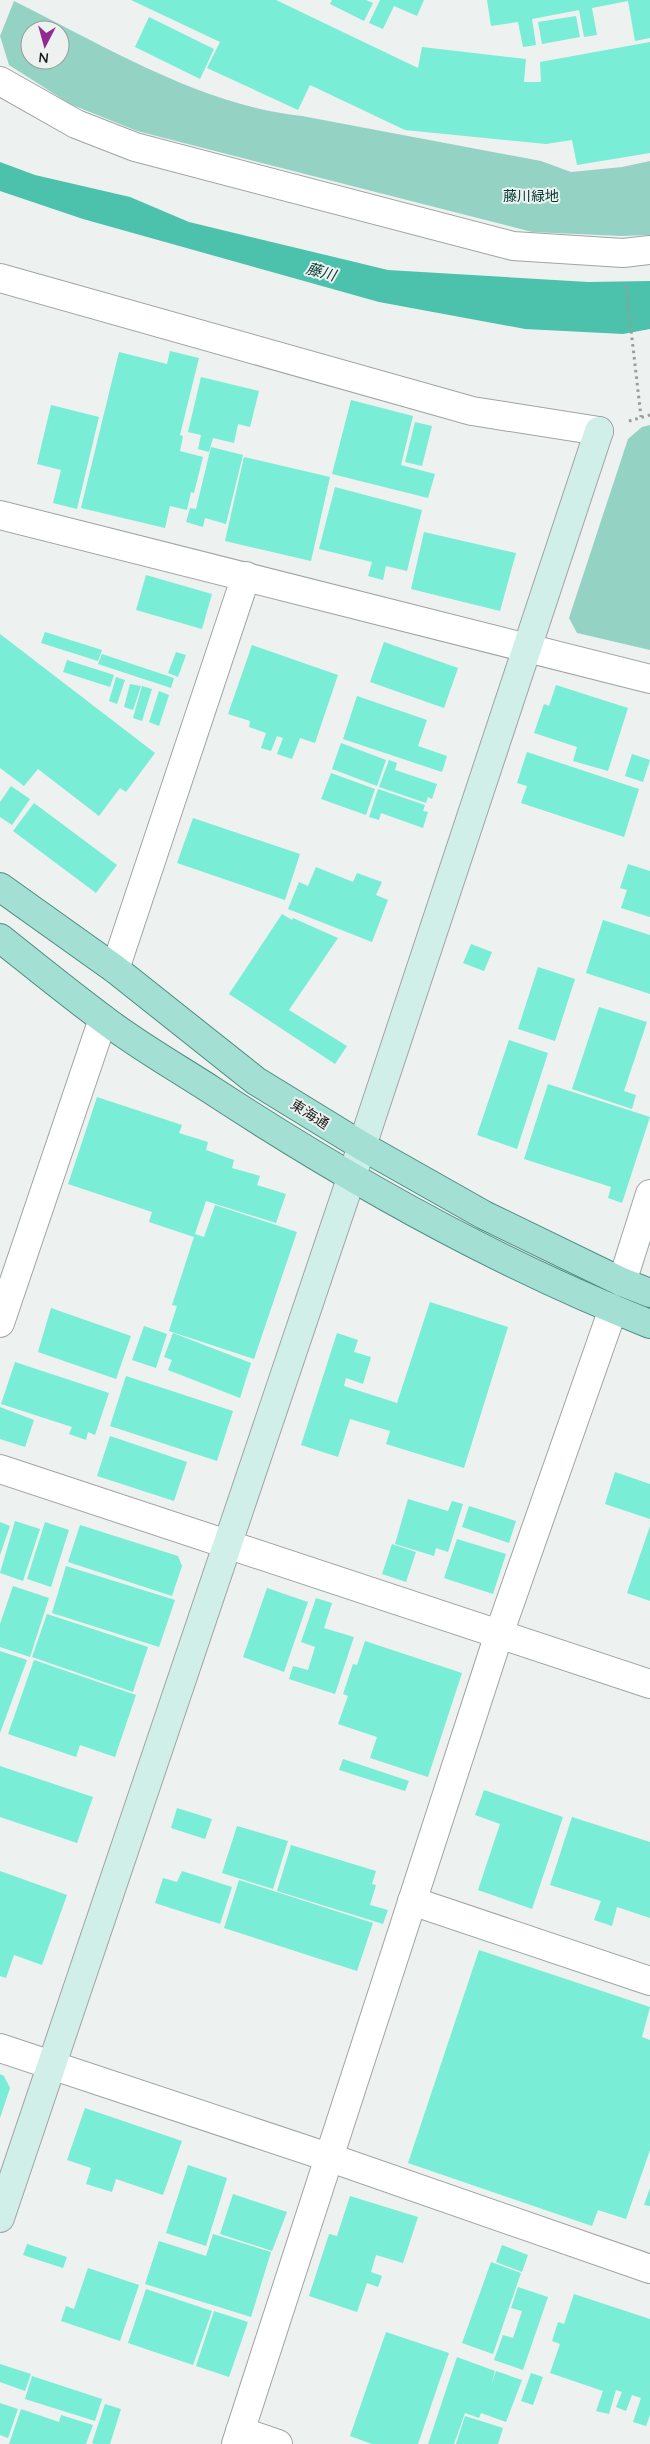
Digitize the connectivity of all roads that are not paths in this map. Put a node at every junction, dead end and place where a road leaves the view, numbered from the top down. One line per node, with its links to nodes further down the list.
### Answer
1 (0, 80): 2 (street)
2 (650, 250)
3 (0, 278): 6 (street)
4 (0, 515): 5 (street)
5 (246, 576): 6 (street); 10 (street)
6 (526, 649): 7 (street); 12 (street)
7 (650, 678)
8 (0, 887): 10 (main road, 東海通)
9 (0, 938): 11 (main road)
10 (115, 969): 12 (main road, 東海通)
11 (103, 1019): 13 (main road); 15 (street)
12 (362, 1146): 13 (street); 16 (main road, 東海通)
13 (350, 1177): 18 (main road); 22 (street)
14 (650, 1194): 16 (street)
15 (7, 1276): 19 (street)
16 (622, 1282): 17 (main road, 東海通)
17 (650, 1293)
18 (613, 1309): 20 (main road); 23 (street)
19 (0, 1323)
20 (650, 1324)
21 (0, 1470): 22 (street)
22 (227, 1543): 23 (street); 28 (street)
23 (499, 1634): 24 (street); 25 (street)
24 (650, 1684)
25 (412, 1901): 26 (street); 29 (street)
26 (650, 1981)
27 (0, 2048): 28 (street)
28 (51, 2065): 29 (street); 30 (street)
29 (328, 2157): 31 (street); 32 (street)
30 (0, 2218)
31 (650, 2269)
32 (238, 2437): 33 (street)
33 (278, 2444)

